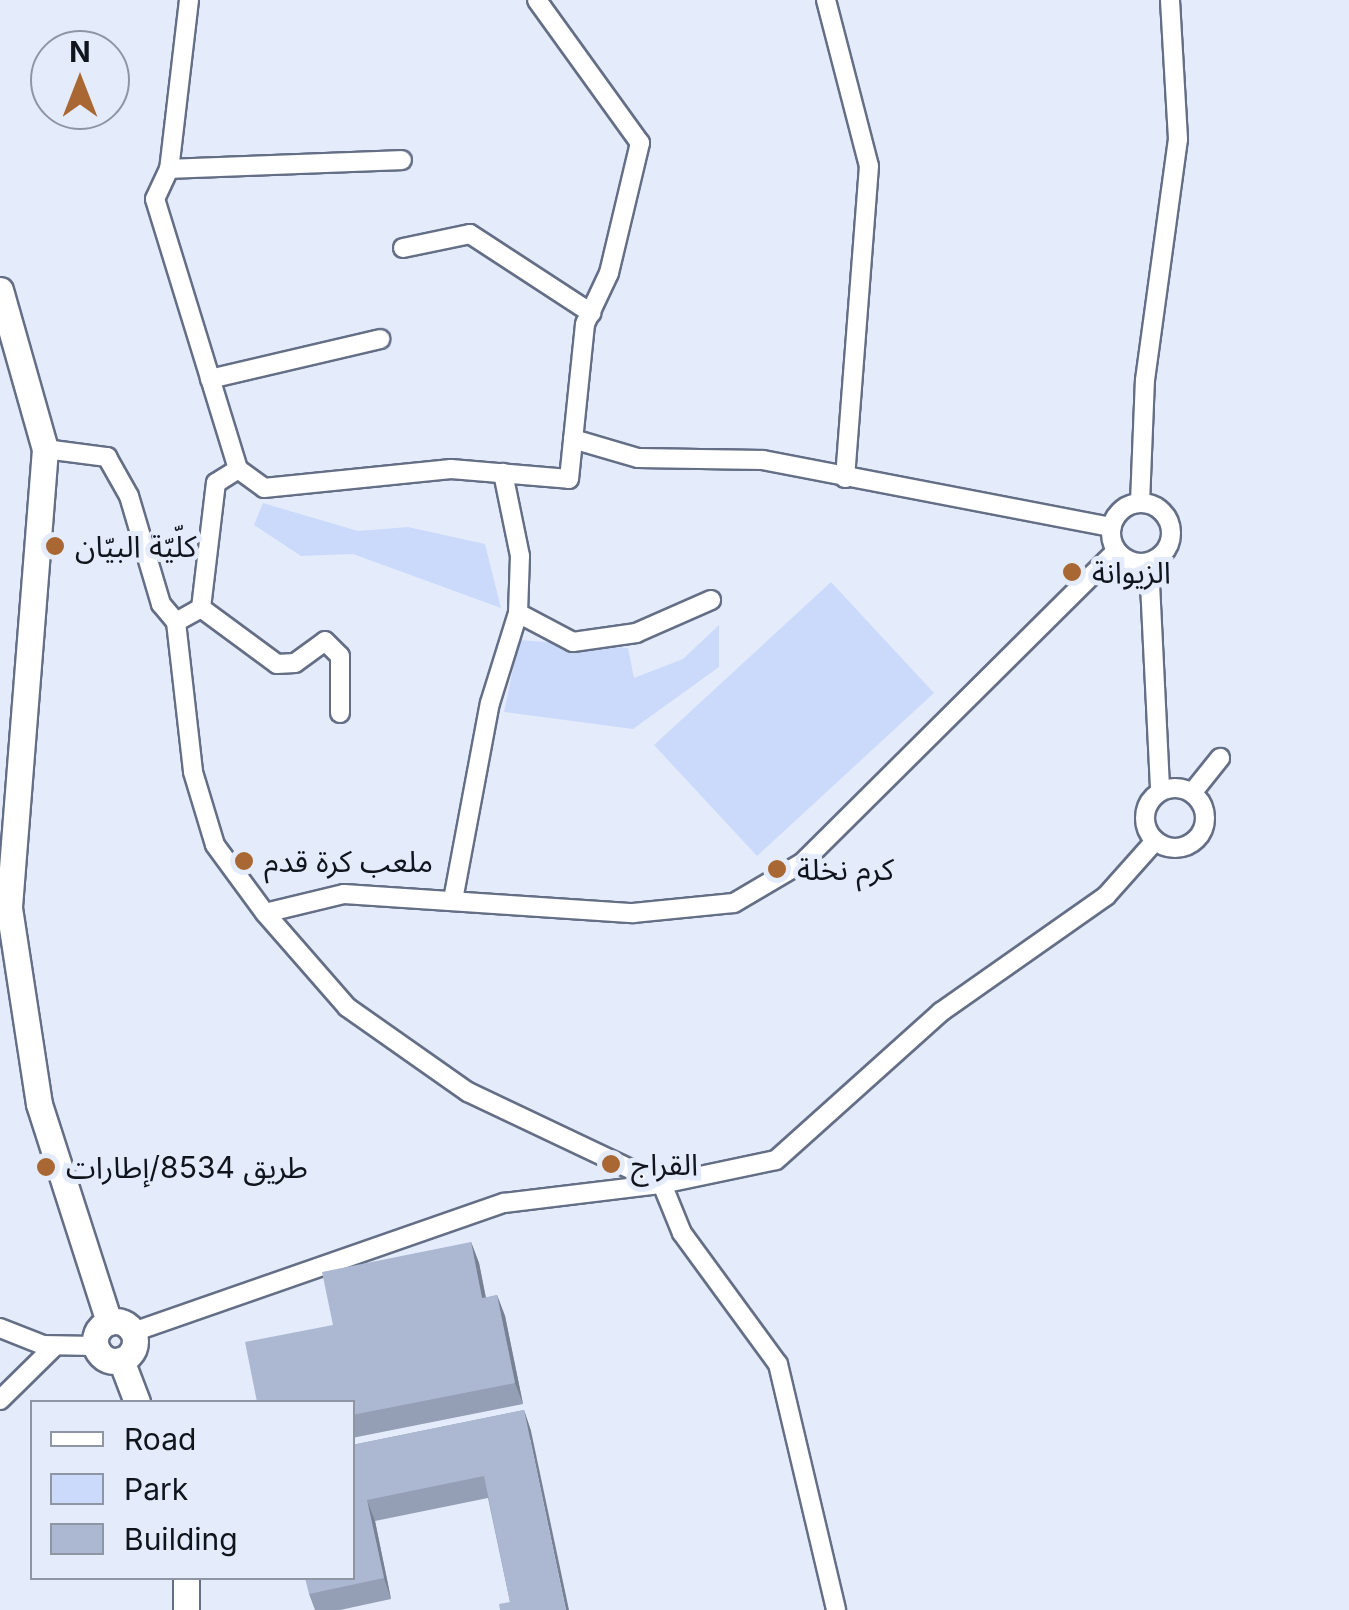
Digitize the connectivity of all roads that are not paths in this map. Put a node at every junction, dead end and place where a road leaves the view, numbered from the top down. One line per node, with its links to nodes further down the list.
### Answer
1 (189, 0): 6 (street)
2 (537, 0): 9 (street)
3 (826, 0): 17 (street)
4 (1170, 0): 18 (street)
5 (402, 160): 6 (street)
6 (170, 169): 12 (street)
7 (403, 248): 9 (street)
8 (0, 290): 11 (main road)
9 (591, 313): 13 (street)
10 (380, 339): 12 (street)
11 (8, 371): 14 (main road)
12 (210, 379): 15 (street)
13 (573, 438): 16 (street); 17 (street)
14 (45, 449): 25 (street); 34 (main road)
15 (238, 469): 16 (street); 23 (street)
16 (503, 473): 24 (street)
17 (844, 478): 19 (street)
18 (1140, 503): 19 (street); 21 (street)
19 (1112, 527): 20 (street)
20 (1116, 551): 21 (street); 31 (street)
21 (1149, 563): 28 (street)
22 (711, 600): 24 (street)
23 (202, 608): 25 (street); 26 (street)
24 (518, 614): 31 (street)
25 (176, 622): 32 (street)
26 (340, 712)
27 (1220, 758): 29 (street)
28 (1160, 791): 29 (street); 30 (street)
29 (1192, 794): 30 (street)
30 (1155, 840): 33 (street)
31 (454, 900): 32 (street)
32 (265, 914): 33 (street)
33 (662, 1184): 36 (street); 43 (street)
34 (109, 1322): 36 (main road); 38 (main road)
35 (0, 1328): 37 (street)
36 (133, 1332): 39 (main road)
37 (55, 1346): 38 (street); 40 (street)
38 (94, 1346): 39 (main road)
39 (121, 1360): 41 (main road)
40 (0, 1400)
41 (137, 1400)
42 (186, 1580): 44 (main road)
43 (836, 1609)
44 (186, 1610)

